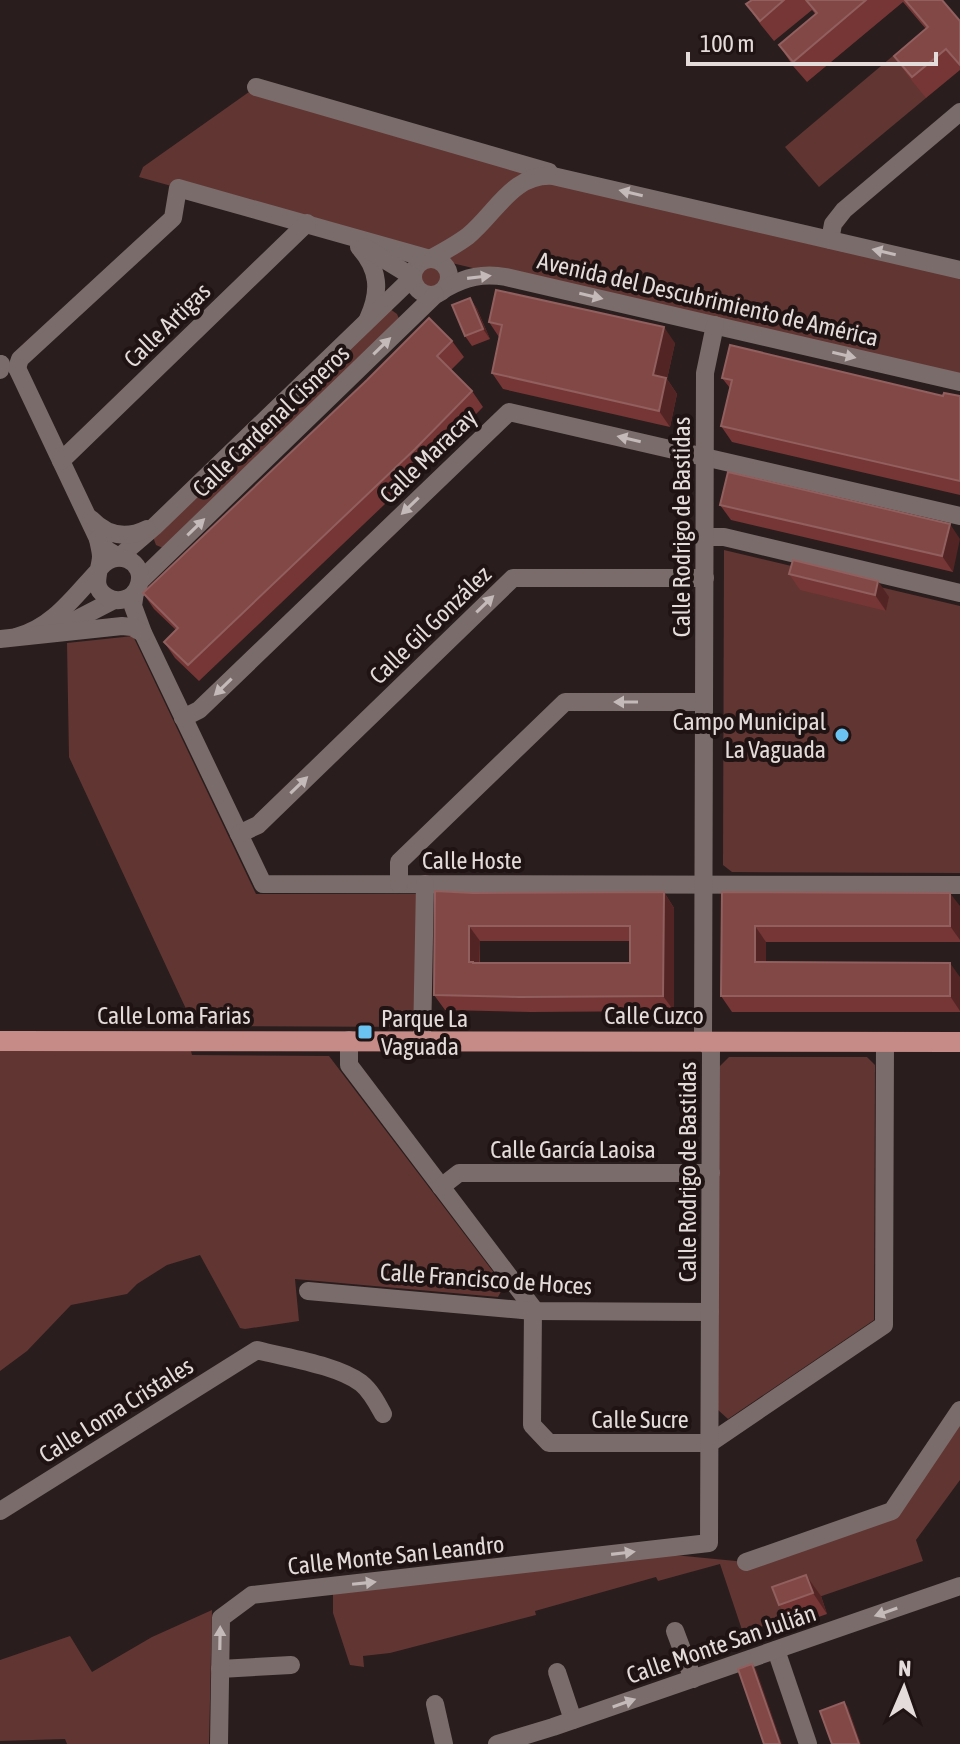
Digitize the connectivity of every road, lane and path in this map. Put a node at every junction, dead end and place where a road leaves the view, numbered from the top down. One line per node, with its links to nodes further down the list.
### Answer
1 (256, 87): 3 (street)
2 (960, 112): 6 (street)
3 (569, 179): 6 (street, one-way to 3); 7 (street)
4 (307, 223): 5 (street); 13 (street); 16 (street, Calle Artigas)
5 (337, 232): 7 (street); 9 (street); 11 (street)
6 (830, 240): 8 (street, one-way to 6)
7 (430, 259): 9 (street); 10 (street)
8 (960, 270)
9 (413, 277): 10 (street); 11 (street, Calle Cardenal Cisneros)
10 (440, 291): 12 (street, Avenida del Descubrimiento de América, one-way to 12); 25 (street, Calle Cardenal Cisneros, one-way to 10)
11 (367, 321): 19 (street, Calle Cardenal Cisneros)
12 (715, 325): 14 (street, Avenida del Descubrimiento de América, one-way to 14); 15 (street, Calle Rodrigo de Bastidas)
13 (5, 366): 16 (street)
14 (960, 382)
15 (705, 457): 18 (street, Calle Maracay); 20 (street, Calle Rodrigo de Bastidas); 32 (street, Calle Maracay, one-way to 32)
16 (61, 461): 17 (street)
17 (81, 505): 19 (street); 21 (street)
18 (960, 516)
19 (154, 527): 22 (street, Calle Cardenal Cisneros)
20 (705, 537): 24 (street, Calle Rodrigo de Bastidas); 26 (street)
21 (98, 539): 22 (street); 23 (street)
22 (119, 557): 23 (street); 25 (street)
23 (98, 571): 27 (street); 28 (street)
24 (705, 578): 31 (street, Calle Rodrigo de Bastidas); 33 (street, Calle Gil González, one-way to 24)
25 (137, 586): 27 (street); 29 (street, Calle Hoste)
26 (960, 593)
27 (114, 600): 28 (street); 29 (street, Calle Hoste)
28 (58, 626): 29 (street); 30 (street)
29 (143, 633): 32 (street, Calle Hoste)
30 (16, 637)
31 (704, 702): 34 (street, one-way to 34); 36 (street, Calle Rodrigo de Bastidas)
32 (183, 718): 33 (street, Calle Hoste)
33 (239, 834): 34 (street, Calle Hoste)
34 (399, 884): 35 (street, Calle Hoste)
35 (425, 884): 36 (street, Calle Hoste); 40 (street)
36 (704, 885): 37 (street, Calle Hoste); 41 (street, Calle Rodrigo de Bastidas)
37 (960, 885)
38 (349, 1040): 39 (main road, Calle Loma Farias); 40 (main road, Calle Cuzco); 45 (street)
39 (0, 1041)
40 (422, 1041): 41 (main road, Calle Cuzco)
41 (703, 1041): 43 (main road, Calle Cuzco); 44 (street, Calle Rodrigo de Bastidas)
42 (960, 1042): 43 (main road, Calle Cuzco)
43 (885, 1043): 51 (street, Calle Sucre)
44 (711, 1173): 45 (street, Calle García Laoisa); 48 (street, Calle Rodrigo de Bastidas)
45 (441, 1187): 47 (street)
46 (308, 1291): 47 (street, Calle Francisco de Hoces)
47 (533, 1311): 48 (street, Calle Francisco de Hoces); 51 (street, Calle Sucre)
48 (710, 1312): 51 (street, Calle Rodrigo de Bastidas)
49 (960, 1410): 54 (street)
50 (383, 1414): 52 (street, Calle Loma Cristales)
51 (710, 1443): 53 (street, Calle Rodrigo de Bastidas)
52 (0, 1511)
53 (709, 1543): 59 (street, Calle Monte San Leandro, one-way to 53)
54 (746, 1562)
55 (960, 1586): 57 (street, Calle Monte San Julián, one-way to 57)
56 (675, 1631): 61 (street)
57 (776, 1650): 61 (street, Calle Monte San Julián); 67 (street)
58 (291, 1665): 59 (street)
59 (220, 1669): 64 (street, Calle Monte San Leandro)
60 (557, 1672): 63 (street)
61 (693, 1679): 63 (street, Calle Monte San Julián, one-way to 61)
62 (435, 1704): 65 (street)
63 (573, 1720): 66 (street, Calle Monte San Julián)
64 (219, 1744)
65 (444, 1744)
66 (497, 1744)
67 (808, 1744)

